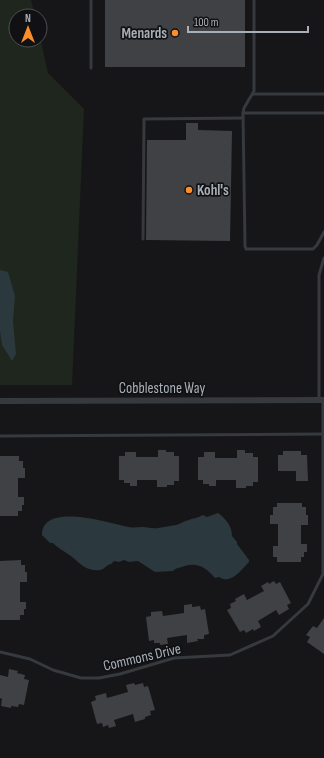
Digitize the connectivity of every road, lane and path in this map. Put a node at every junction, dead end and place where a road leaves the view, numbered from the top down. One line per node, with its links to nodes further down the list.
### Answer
1 (91, 0): 3 (lane)
2 (254, 0): 4 (lane)
3 (91, 68)
4 (253, 94): 5 (lane); 6 (lane)
5 (324, 94)
6 (243, 113): 7 (lane); 8 (lane)
7 (324, 113)
8 (243, 118): 9 (lane); 10 (lane)
9 (324, 232)
10 (143, 238)
11 (324, 258): 12 (lane, Commons Drive)
12 (322, 400): 13 (street, Cobblestone Way); 14 (lane, Commons Drive)
13 (0, 402)
14 (324, 434): 15 (lane); 16 (lane, Commons Drive)
15 (0, 436)
16 (0, 652)

